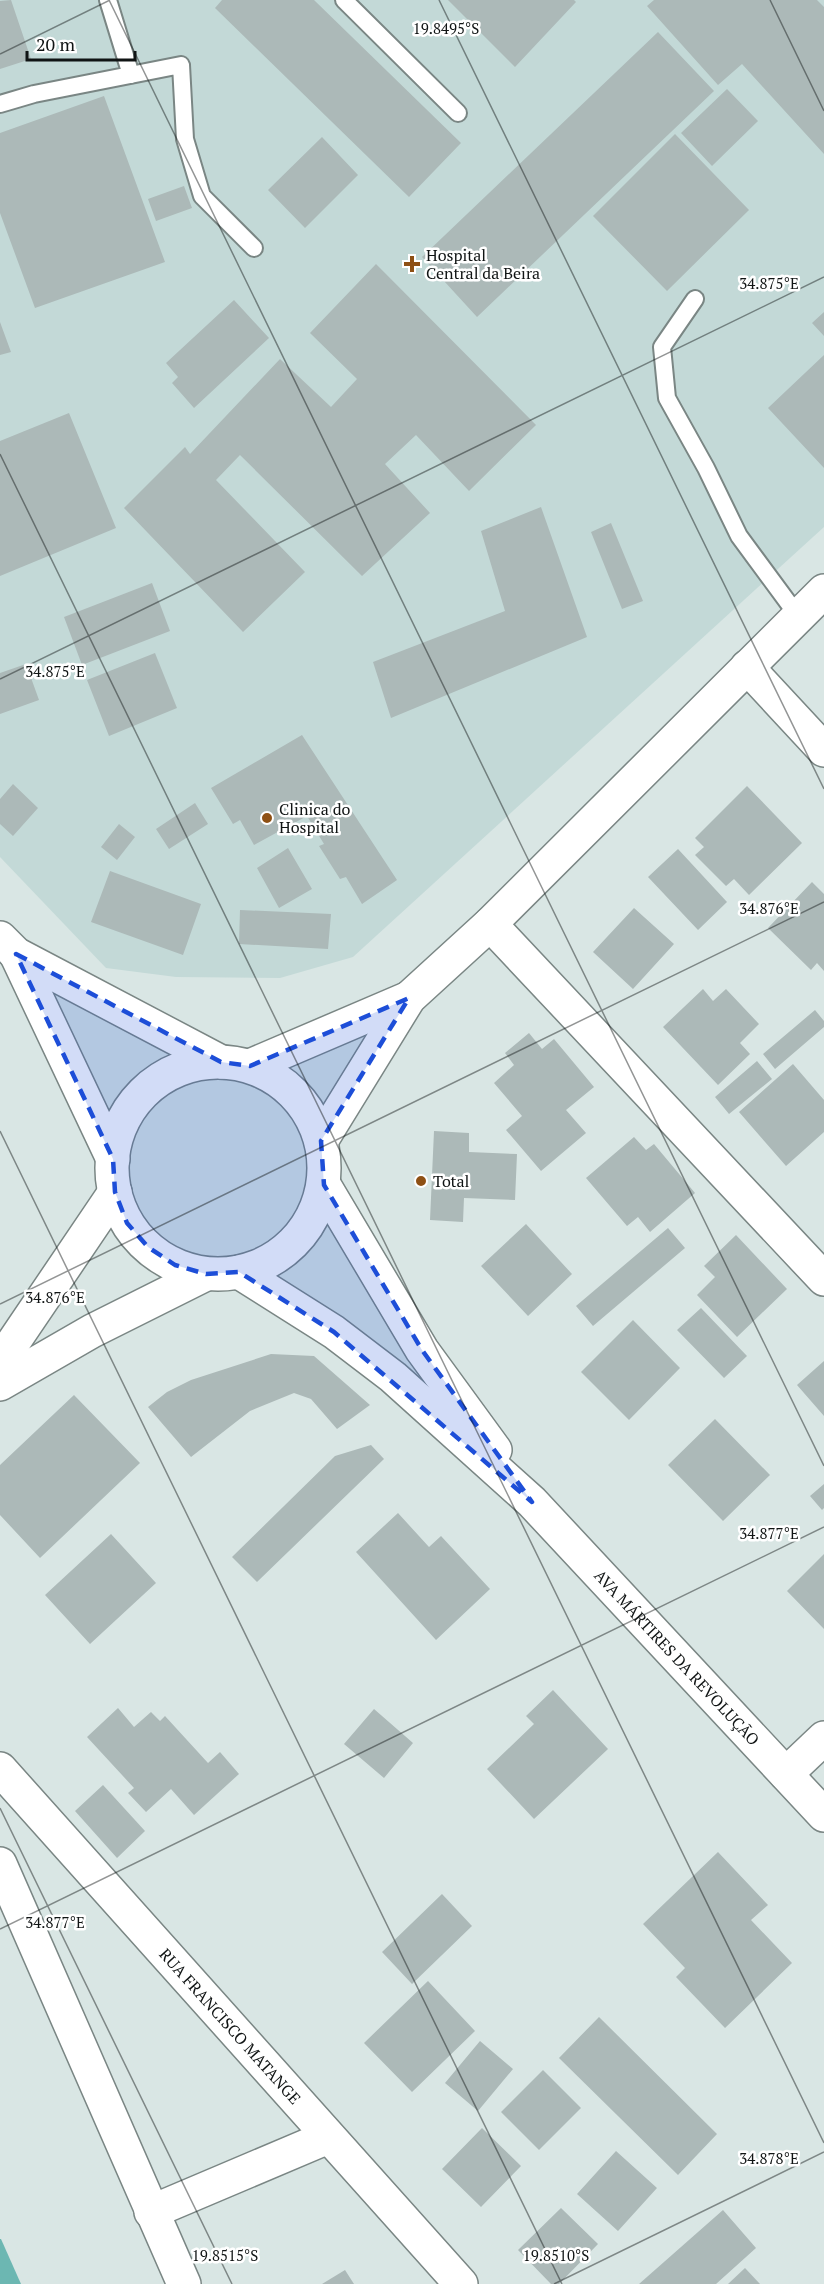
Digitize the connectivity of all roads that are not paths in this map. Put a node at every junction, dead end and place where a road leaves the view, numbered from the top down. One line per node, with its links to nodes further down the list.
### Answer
1 (108, 0): 3 (lane)
2 (344, 0): 5 (lane)
3 (131, 75): 4 (lane); 6 (lane)
4 (0, 104)
5 (458, 113)
6 (254, 248)
7 (695, 299): 9 (lane)
8 (824, 591): 9 (street)
9 (798, 616): 10 (street)
10 (747, 667): 11 (street); 12 (street)
11 (824, 750)
12 (490, 924): 14 (street); 22 (street)
13 (8, 946): 15 (street); 17 (street)
14 (409, 998): 15 (street); 16 (street)
15 (236, 1064): 16 (street); 17 (street)
16 (321, 1141): 18 (street)
17 (113, 1160): 19 (street)
18 (324, 1185): 20 (street); 25 (street)
19 (115, 1192): 21 (street); 23 (street)
20 (239, 1272): 21 (street); 25 (street)
21 (206, 1274): 24 (street)
22 (824, 1279)
23 (0, 1362)
24 (0, 1384)
25 (531, 1502): 28 (street, AVA MÁRTIRES DA REVOLUÇÃO)
26 (824, 1738): 28 (street)
27 (0, 1769): 31 (street, RUA FRANCISCO MATANGE)
28 (786, 1774): 29 (street, AVA MÁRTIRES DA REVOLUÇÃO)
29 (824, 1815)
30 (0, 1864): 32 (street)
31 (328, 2138): 32 (street); 34 (street, RUA FRANCISCO MATANGE)
32 (151, 2212): 33 (street)
33 (184, 2284)
34 (461, 2284)

